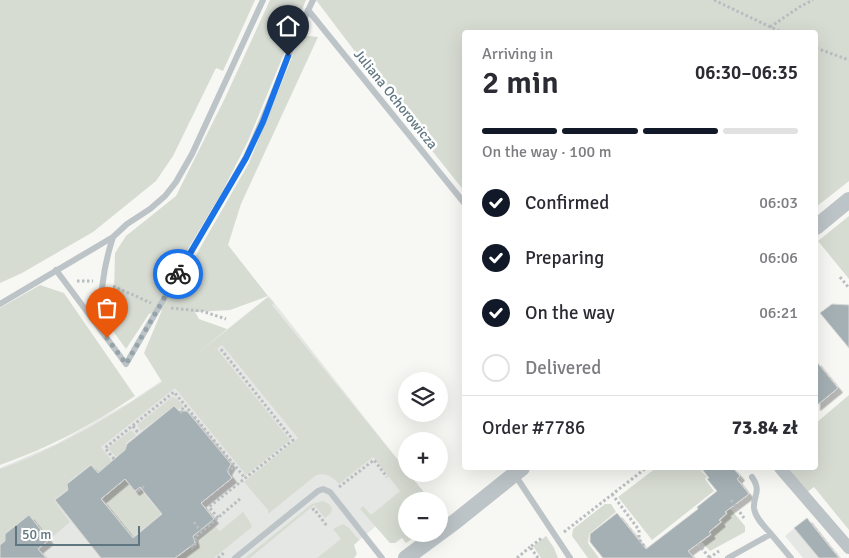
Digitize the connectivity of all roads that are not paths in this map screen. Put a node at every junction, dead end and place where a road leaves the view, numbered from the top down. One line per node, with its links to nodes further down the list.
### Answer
1 (263, 0): 7 (lane)
2 (313, 0): 3 (lane)
3 (308, 10): 4 (lane, Juliana Ochorowicza); 10 (lane)
4 (462, 200)
5 (849, 200): 6 (street)
6 (818, 225)
7 (113, 237): 8 (lane); 10 (lane)
8 (56, 270): 9 (lane); 10 (lane)
9 (0, 304)
10 (100, 329)
11 (782, 470): 15 (street)
12 (518, 471): 18 (street); 19 (lane)
13 (752, 478): 14 (lane)
14 (771, 534): 20 (lane); 21 (lane)
15 (849, 548)
16 (235, 558): 17 (lane)
17 (382, 558)
18 (406, 558)
19 (570, 558)
20 (728, 558)
21 (792, 558)

